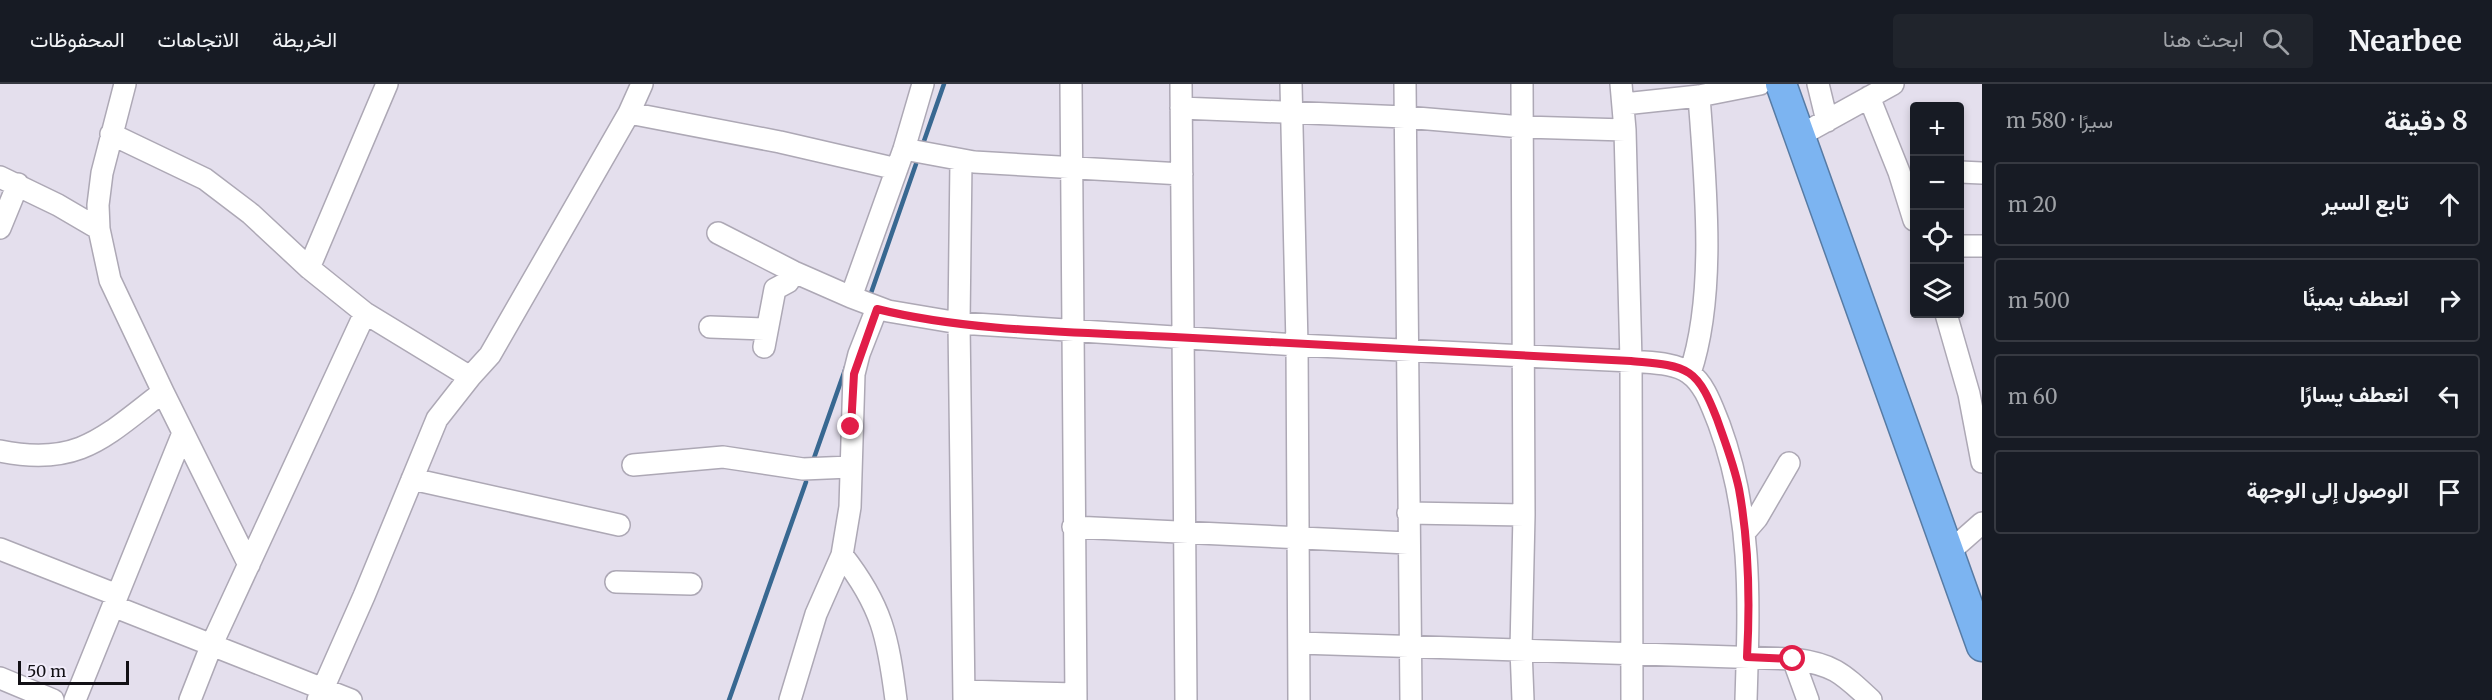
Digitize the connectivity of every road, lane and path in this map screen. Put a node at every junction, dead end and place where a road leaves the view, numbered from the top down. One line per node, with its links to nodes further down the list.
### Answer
1 (124, 84): 24 (street)
2 (387, 84): 40 (street)
3 (642, 84): 18 (street)
4 (923, 84): 26 (street)
5 (1071, 84): 28 (street)
6 (1180, 84): 17 (street)
7 (1292, 84): 19 (street)
8 (1405, 84): 20 (street)
9 (1522, 84): 22 (street)
10 (1760, 84): 15 (street)
11 (1781, 84): 25 (highway)
12 (1818, 84): 21 (street)
13 (1893, 84): 16 (street)
14 (1623, 94): 15 (street); 23 (street)
15 (1699, 96): 54 (street)
16 (1869, 97): 21 (street); 29 (street)
17 (1181, 108): 19 (street); 32 (street)
18 (628, 113): 26 (street); 55 (street)
19 (1292, 113): 20 (street); 50 (street)
20 (1406, 117): 22 (street); 51 (street)
21 (1827, 121): 25 (street)
22 (1521, 127): 23 (street); 52 (street)
23 (1625, 130): 53 (street)
24 (111, 134): 36 (street); 40 (street)
25 (1799, 136): 75 (highway)
26 (900, 159): 27 (street); 42 (street)
27 (961, 161): 28 (street); 46 (street)
28 (1072, 168): 32 (street); 48 (street)
29 (1907, 172): 34 (street)
30 (1964, 172): 31 (street)
31 (1982, 173)
32 (1182, 174): 49 (street)
33 (9, 181): 35 (street); 36 (street)
34 (1913, 210)
35 (0, 228)
36 (99, 229): 56 (street)
37 (718, 233): 41 (street)
38 (1964, 246): 39 (street)
39 (1982, 246)
40 (309, 268): 44 (street)
41 (794, 272): 42 (street); 47 (street)
42 (850, 297): 43 (street)
43 (877, 309): 46 (street); 63 (street)
44 (365, 313): 55 (street); 77 (street)
45 (1948, 318): 57 (street)
46 (959, 323): 48 (street); 91 (street)
47 (710, 327)
48 (1072, 331): 49 (street); 69 (street)
49 (1184, 337): 50 (street); 70 (street)
50 (1297, 345): 51 (street); 72 (street)
51 (1406, 350): 52 (street); 65 (street)
52 (1523, 356): 53 (street); 66 (street)
53 (1631, 361): 54 (street); 86 (street)
54 (1690, 373): 71 (street)
55 (470, 377): 64 (street)
56 (163, 392): 58 (street); 59 (street)
57 (1976, 394): 60 (street)
58 (183, 433): 77 (street); 80 (street)
59 (0, 451)
60 (1982, 462)
61 (1789, 463): 71 (street)
62 (633, 465): 63 (street)
63 (850, 467): 76 (street)
64 (412, 479): 68 (street); 90 (street)
65 (1408, 513): 66 (street); 73 (street)
66 (1524, 515): 85 (street)
67 (1982, 524): 75 (street)
68 (619, 525)
69 (1073, 527): 70 (street); 92 (street)
70 (1186, 532): 72 (street); 99 (street)
71 (1744, 532): 87 (street)
72 (1298, 536): 73 (street); 81 (street)
73 (1408, 543): 83 (street)
74 (0, 549): 80 (street)
75 (1948, 553): 84 (highway)
76 (842, 555): 97 (street); 98 (street)
77 (249, 565): 82 (street)
78 (616, 582): 79 (street)
79 (691, 584)
80 (115, 601): 82 (street); 94 (street)
81 (1299, 643): 83 (street); 100 (street)
82 (213, 644): 90 (street); 95 (street)
83 (1411, 646): 85 (street); 101 (street)
84 (1982, 646)
85 (1521, 649): 86 (street); 102 (street)
86 (1631, 655): 87 (street); 103 (street)
87 (1747, 657): 88 (street); 104 (street)
88 (1793, 659): 105 (street); 106 (street)
89 (0, 678): 93 (street)
90 (320, 694): 96 (street)
91 (964, 696): 92 (street)
92 (1076, 697)
93 (53, 700)
94 (75, 700)
95 (190, 700)
96 (351, 700)
97 (790, 700)
98 (896, 700)
99 (1186, 700)
100 (1299, 700)
101 (1411, 700)
102 (1523, 700)
103 (1632, 700)
104 (1746, 700)
105 (1808, 700)
106 (1871, 700)

